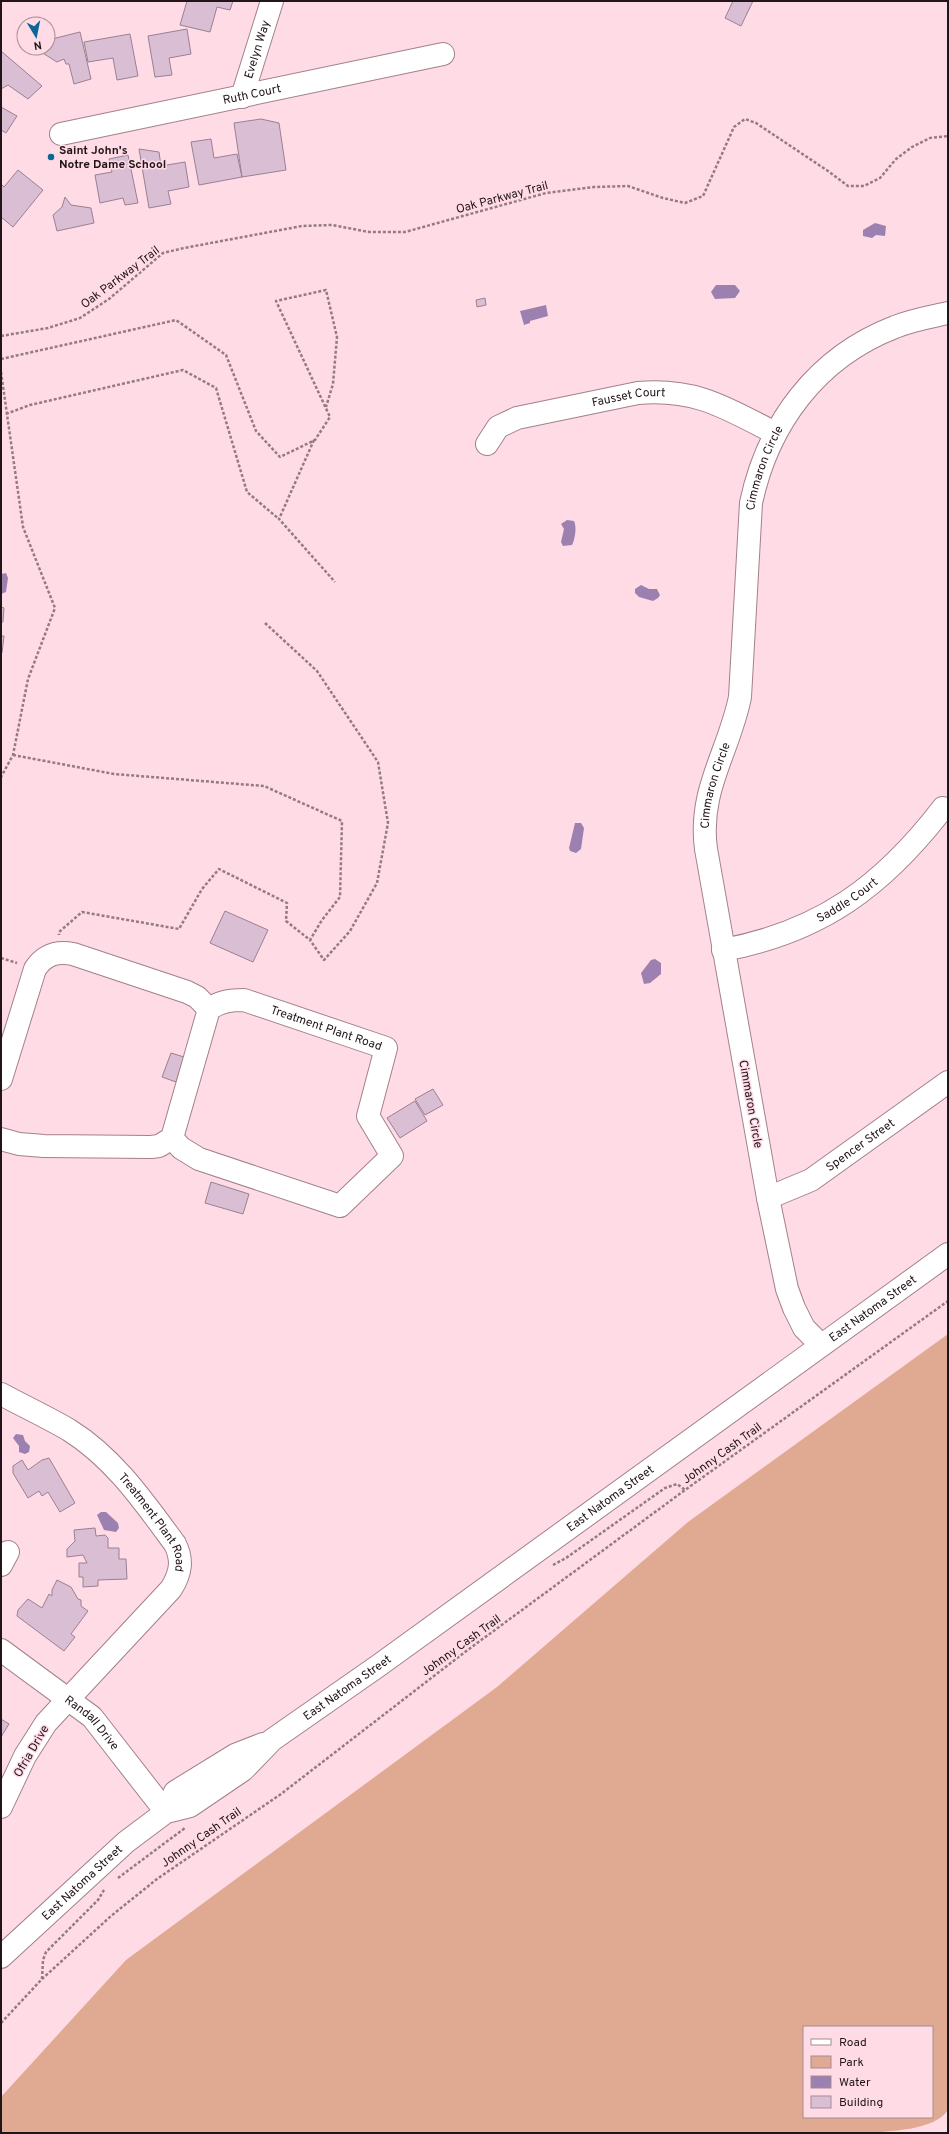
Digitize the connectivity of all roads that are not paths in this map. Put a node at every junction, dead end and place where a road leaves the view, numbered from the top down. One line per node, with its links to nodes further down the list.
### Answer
1 (272, 1): 3 (street, Evelyn Way)
2 (443, 54): 3 (street, Ruth Court)
3 (242, 97): 4 (street, Ruth Court)
4 (61, 134)
5 (948, 313): 6 (street, Cimmaron Circle)
6 (775, 433): 7 (street, Fausset Court); 9 (street, Cimmaron Circle)
7 (487, 444)
8 (943, 808): 9 (street, Saddle Court)
9 (724, 950): 15 (street, Cimmaron Circle)
10 (209, 1009): 11 (street); 14 (street); 14 (street, Treatment Plant Road)
11 (1, 1079)
12 (948, 1082): 15 (street, Spencer Street)
13 (1, 1138): 14 (street)
14 (172, 1138)
15 (768, 1198): 17 (street, Cimmaron Circle)
16 (948, 1254): 17 (street, East Natoma Street)
17 (822, 1344): 22 (street, East Natoma Street)
18 (1, 1394): 20 (street, Treatment Plant Road)
19 (1, 1650): 20 (street, Randall Drive)
20 (69, 1698): 21 (street, Ofria Drive); 22 (street, Randall Drive)
21 (1, 1807)
22 (166, 1812): 23 (street, East Natoma Street)
23 (1, 1957)

